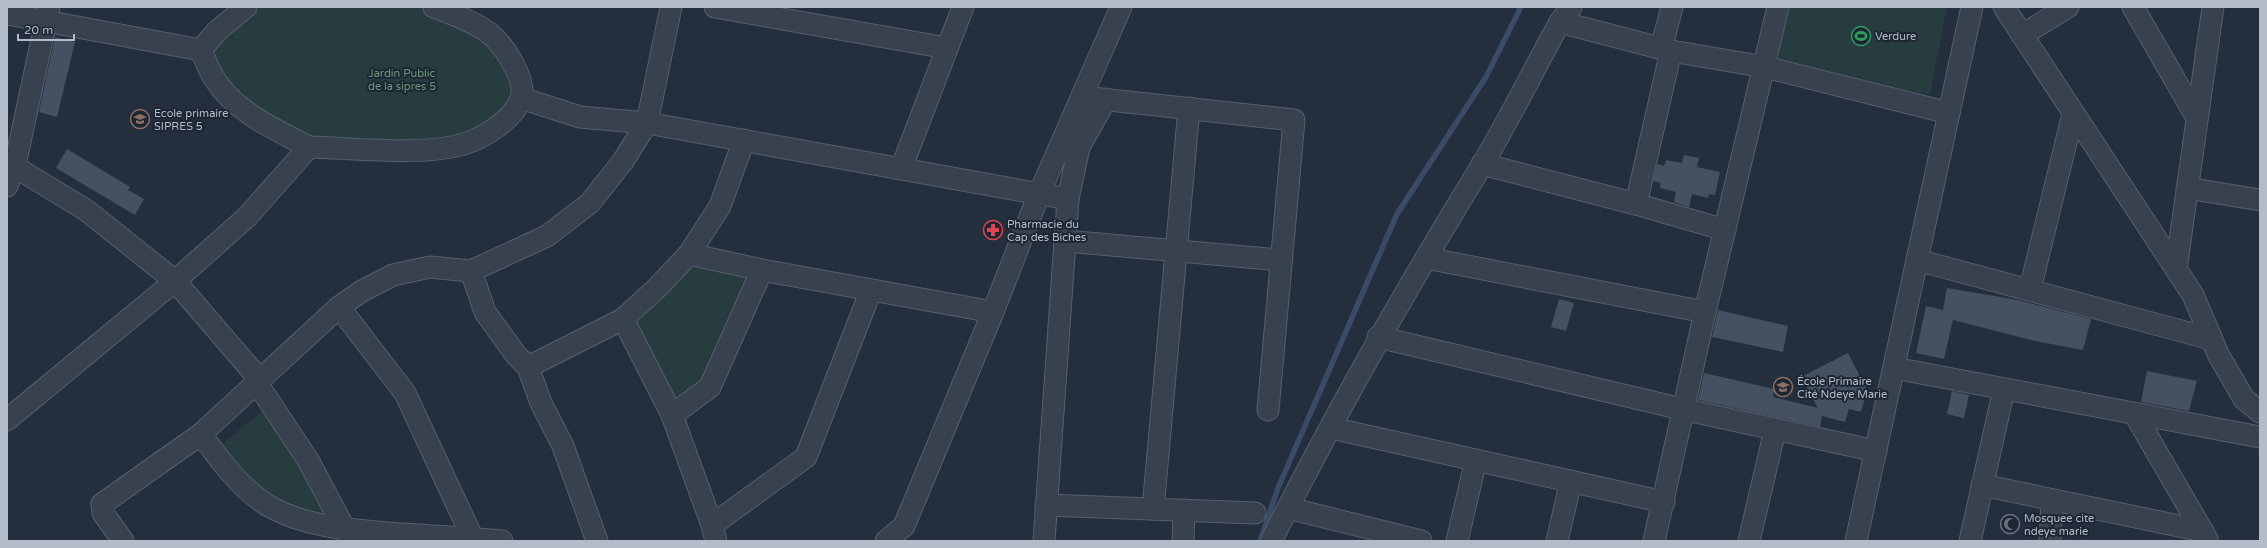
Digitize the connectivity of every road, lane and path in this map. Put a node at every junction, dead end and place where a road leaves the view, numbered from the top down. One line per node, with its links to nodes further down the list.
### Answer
1 (246, 7): 19 (street)
2 (434, 7): 23 (street)
3 (671, 7): 29 (street)
4 (715, 7): 18 (street)
5 (963, 7): 18 (street)
6 (1122, 7): 22 (street)
7 (1672, 7): 20 (street)
8 (1778, 7): 21 (street)
9 (1972, 7): 26 (street)
10 (2004, 7): 17 (street)
11 (2068, 7): 17 (street)
12 (2133, 7): 28 (street)
13 (2212, 7): 28 (street)
14 (7, 14): 15 (street)
15 (47, 14): 19 (street); 32 (street)
16 (1566, 14): 20 (street); 33 (street)
17 (2022, 35): 27 (street)
18 (947, 48): 34 (street)
19 (201, 50): 31 (street)
20 (1666, 50): 21 (street); 40 (street)
21 (1765, 67): 26 (street); 41 (street)
22 (1082, 97): 24 (street); 37 (street)
23 (521, 98): 29 (street); 31 (street)
24 (1106, 99): 25 (street); 38 (street)
25 (1189, 108): 43 (street); 46 (street)
26 (1950, 113): 47 (street)
27 (2073, 114): 48 (street); 52 (street)
28 (2197, 118): 36 (street)
29 (647, 123): 30 (street); 50 (street)
30 (744, 140): 34 (street); 44 (street)
31 (309, 147): 51 (street)
32 (11, 163): 35 (street); 51 (street)
33 (1482, 164): 40 (street); 45 (street)
34 (901, 169): 37 (street)
35 (7, 186)
36 (2187, 188): 39 (street); 48 (street)
37 (1039, 194): 38 (street); 55 (street)
38 (1068, 199): 42 (street)
39 (2260, 200)
40 (1636, 204): 41 (street)
41 (1726, 230): 56 (street)
42 (1065, 241): 43 (street); 80 (street)
43 (1177, 251): 46 (street); 82 (street)
44 (689, 254): 49 (street); 57 (street)
45 (1426, 258): 56 (street); 58 (street)
46 (1281, 260): 65 (street)
47 (1917, 260): 52 (street); 61 (street)
48 (2176, 269): 59 (street)
49 (762, 270): 53 (street); 68 (street)
50 (471, 271): 54 (street); 60 (street)
51 (176, 282): 62 (street); 69 (street)
52 (2030, 289): 59 (street)
53 (871, 290): 55 (street); 86 (street)
54 (339, 307): 62 (street); 89 (street)
55 (993, 312): 93 (street)
56 (1704, 312): 64 (street)
57 (623, 319): 60 (street); 68 (street)
58 (1378, 337): 64 (street); 70 (street)
59 (2211, 339): 66 (street)
60 (528, 367): 92 (street)
61 (1894, 368): 63 (street); 74 (street)
62 (258, 381): 72 (street); 87 (street)
63 (2004, 389): 67 (street); 77 (street)
64 (1682, 409): 71 (street); 79 (street)
65 (1268, 410)
66 (2260, 412)
67 (2134, 413): 73 (street); 88 (street)
68 (672, 415): 86 (street)
69 (7, 420)
70 (1332, 428): 75 (street); 81 (street)
71 (1775, 430): 74 (street); 101 (street)
72 (201, 434): 87 (street); 90 (street)
73 (2260, 438)
74 (1876, 451): 102 (street)
75 (1476, 460): 76 (street); 98 (street)
76 (1571, 481): 79 (street); 99 (street)
77 (1982, 485): 78 (street); 103 (street)
78 (2052, 500): 85 (street); 104 (street)
79 (1664, 502): 100 (street)
80 (1046, 505): 82 (street); 94 (street)
81 (1288, 508): 96 (street); 97 (street)
82 (1153, 509): 83 (street)
83 (1184, 510): 84 (street); 95 (street)
84 (1255, 512)
85 (2162, 532): 88 (street)
86 (714, 533)
87 (349, 535): 89 (street)
88 (2206, 536)
89 (473, 539): 91 (street)
90 (124, 541)
91 (502, 541)
92 (597, 541)
93 (886, 541)
94 (1044, 541)
95 (1183, 541)
96 (1271, 541)
97 (1421, 541)
98 (1457, 541)
99 (1557, 541)
100 (1654, 541)
101 (1749, 541)
102 (1856, 541)
103 (1970, 541)
104 (2050, 541)

